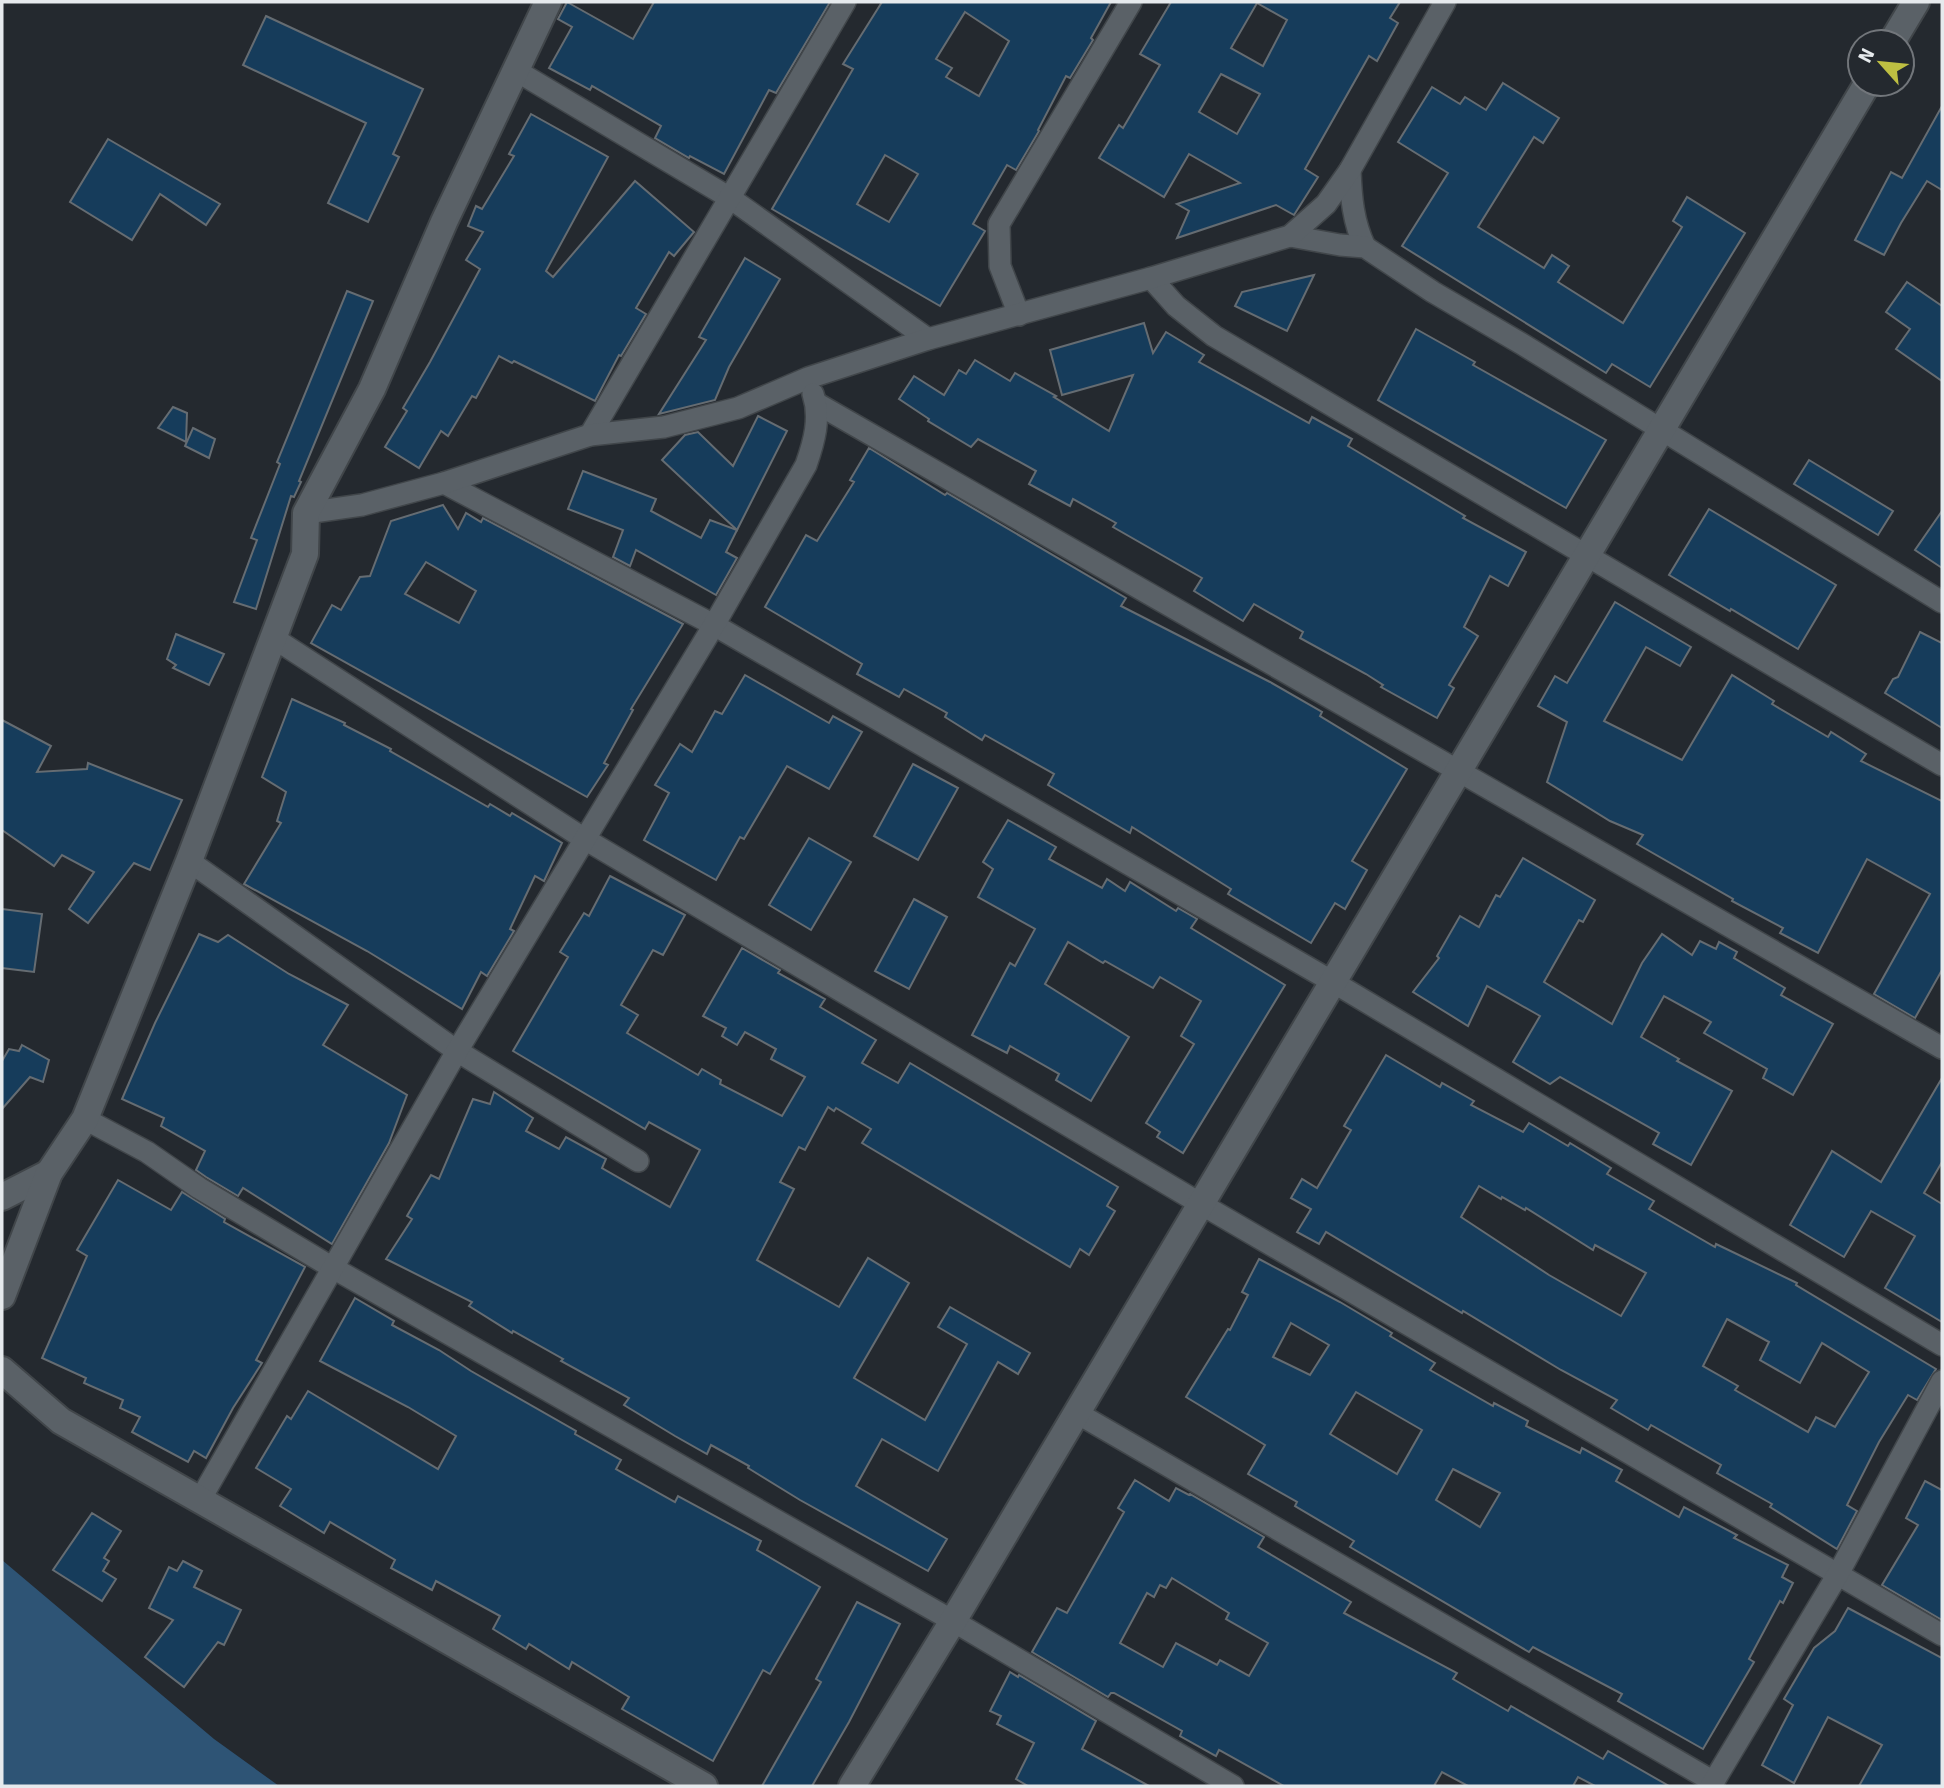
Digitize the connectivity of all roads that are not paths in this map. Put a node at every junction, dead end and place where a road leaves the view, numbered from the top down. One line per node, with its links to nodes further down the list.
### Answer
1 (548, 2): 7 (street)
2 (845, 2): 10 (street)
3 (1132, 2): 14 (street)
4 (1445, 2): 9 (street)
5 (1916, 2): 6 (street)
6 (1900, 28)
7 (515, 70): 10 (street); 21 (street)
8 (1859, 98): 18 (street)
9 (1350, 170): 11 (street); 12 (street)
10 (730, 198): 15 (street); 19 (street)
11 (1290, 236): 12 (street); 13 (street)
12 (1365, 247): 18 (street)
13 (1151, 278): 14 (street); 22 (street)
14 (1019, 315): 15 (street)
15 (928, 339): 16 (street)
16 (808, 378): 17 (street); 19 (street)
17 (816, 403): 24 (street); 27 (street)
18 (1662, 429): 22 (street); 23 (street)
19 (590, 435): 20 (street)
20 (444, 483): 21 (street); 24 (street)
21 (306, 513): 25 (street)
22 (1587, 556): 26 (street); 27 (street)
23 (1942, 602)
24 (713, 625): 28 (street); 30 (street)
25 (272, 637): 28 (street); 29 (street)
26 (1942, 765)
27 (1457, 770): 30 (street); 31 (street)
28 (583, 838): 32 (street); 37 (street)
29 (189, 861): 32 (street); 33 (street)
30 (1334, 982): 37 (street); 40 (street)
31 (1942, 1048)
32 (457, 1051): 34 (street); 38 (street)
33 (85, 1119): 35 (street); 38 (street)
34 (638, 1161)
35 (49, 1173): 36 (street); 39 (street)
36 (2, 1197)
37 (1201, 1203): 43 (street); 45 (street)
38 (333, 1268): 44 (street); 46 (street)
39 (2, 1296)
40 (1942, 1345)
41 (2, 1370): 44 (street)
42 (1942, 1381): 45 (street)
43 (1077, 1413): 46 (street); 48 (street)
44 (200, 1500): 49 (street)
45 (1838, 1574): 47 (street); 48 (street)
46 (953, 1621): 50 (street); 51 (street)
47 (1942, 1635)
48 (1713, 1784)
49 (704, 1786)
50 (852, 1786)
51 (1233, 1786)

